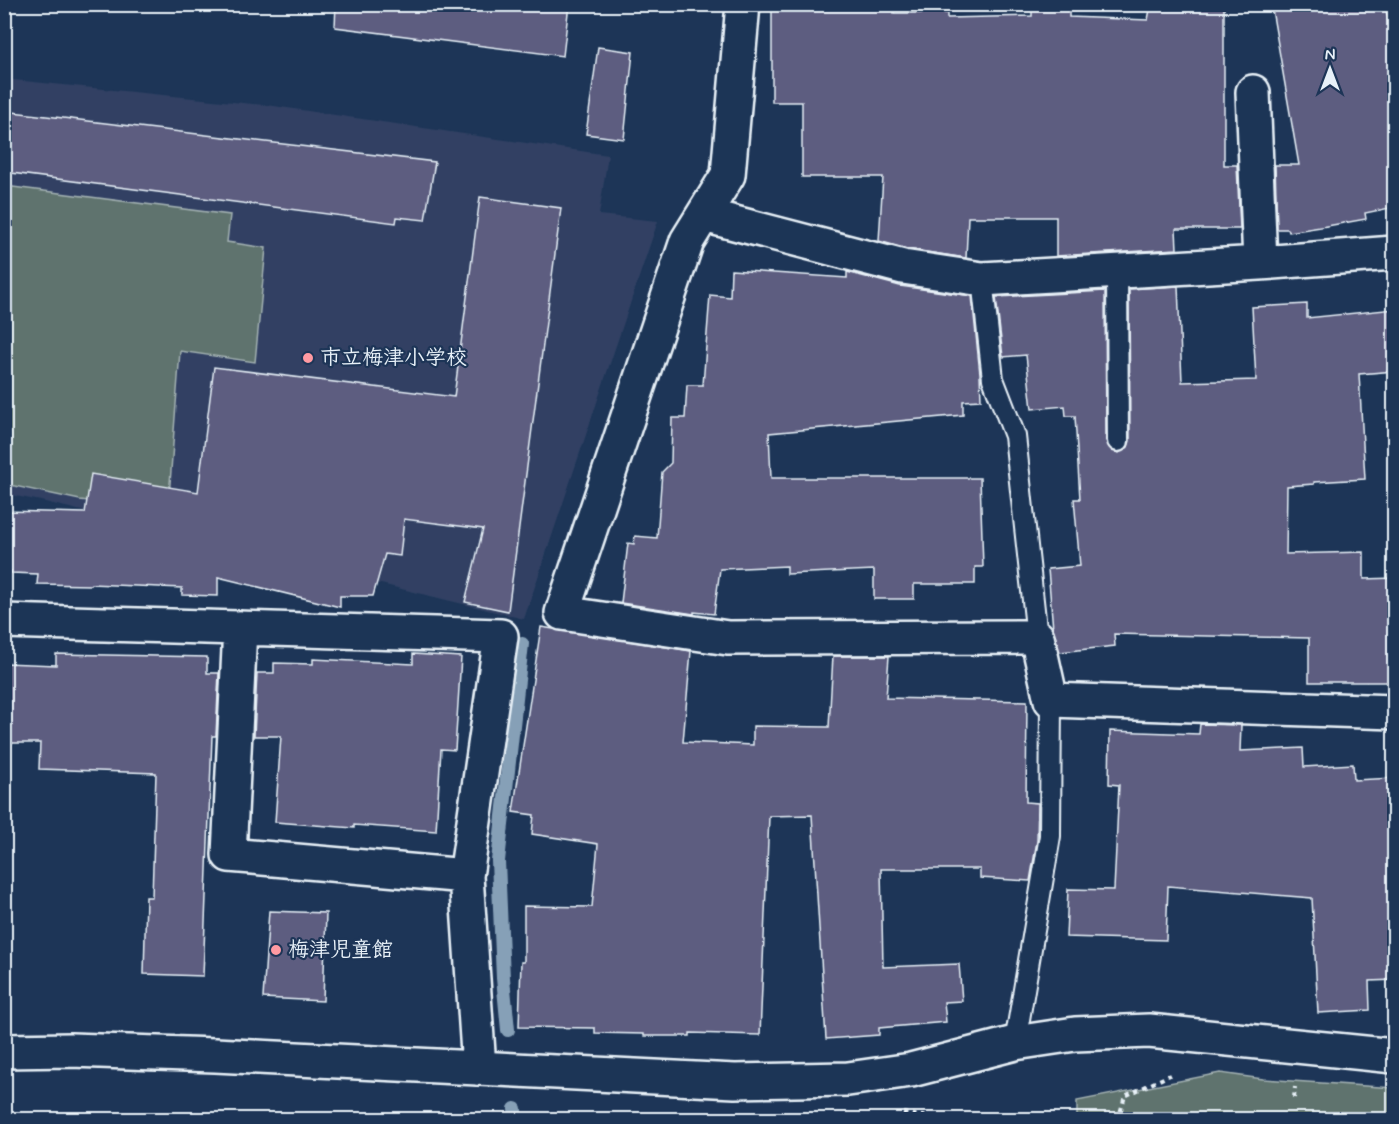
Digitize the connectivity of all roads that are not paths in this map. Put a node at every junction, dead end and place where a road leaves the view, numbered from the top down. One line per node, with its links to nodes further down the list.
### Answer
1 (742, 4): 3 (street)
2 (1253, 92): 5 (street)
3 (704, 214): 7 (street); 11 (street)
4 (1395, 253): 5 (street)
5 (1260, 263): 6 (street)
6 (1117, 271): 7 (street); 8 (lane)
7 (982, 279): 11 (lane)
8 (1118, 441)
9 (4, 621): 10 (street)
10 (240, 628): 14 (street); 14 (street)
11 (1037, 637): 12 (street)
12 (1051, 700): 13 (street); 15 (lane)
13 (1395, 712)
14 (466, 876): 18 (street)
15 (1015, 1043): 17 (street); 18 (street)
16 (4, 1051): 18 (street)
17 (1395, 1056)
18 (480, 1068)

